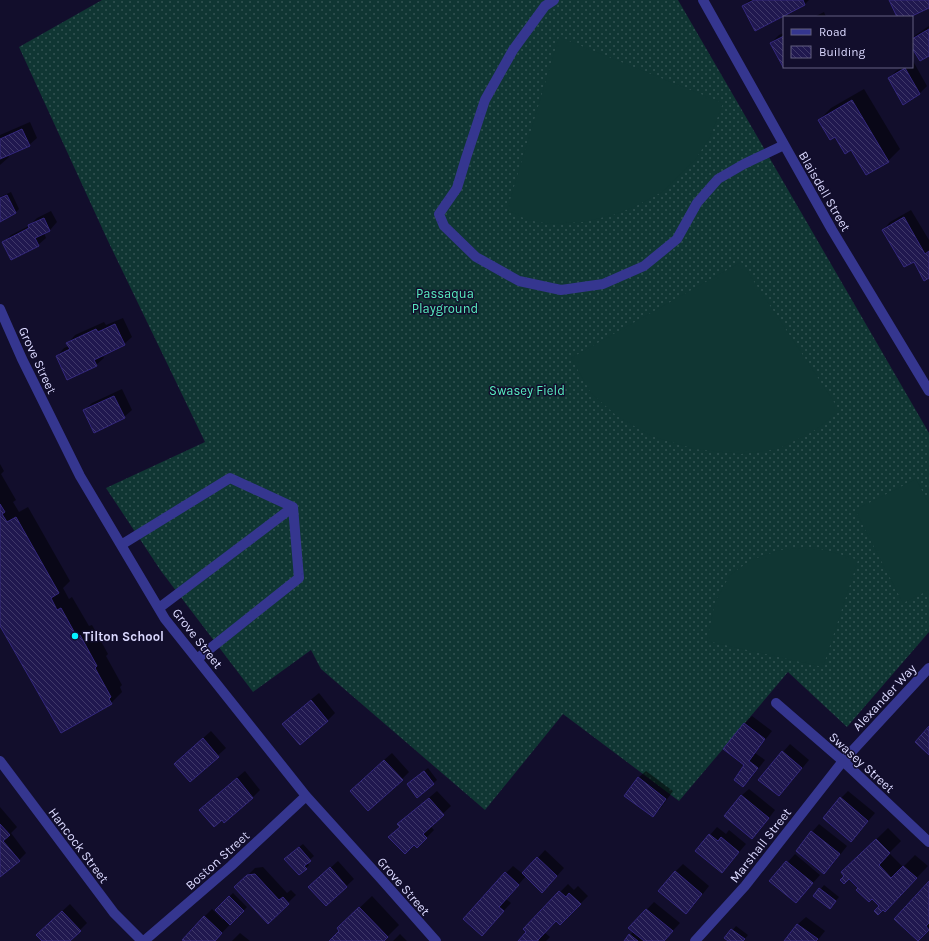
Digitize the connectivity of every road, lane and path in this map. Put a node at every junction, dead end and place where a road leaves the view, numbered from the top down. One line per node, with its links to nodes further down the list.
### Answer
1 (554, 0): 3 (street)
2 (703, 0): 3 (street, Blaisdell Street)
3 (784, 145): 5 (street, Blaisdell Street)
4 (0, 309): 7 (street, Grove Street)
5 (929, 391)
6 (293, 507): 7 (street); 8 (street); 9 (street)
7 (121, 545): 8 (street, Grove Street)
8 (159, 608): 9 (street, Grove Street)
9 (197, 659): 14 (street, Grove Street)
10 (929, 668): 13 (street, Alexander Way)
11 (776, 703): 13 (street, Swasey Street)
12 (0, 761): 16 (street, Hancock Street)
13 (843, 761): 15 (street, Swasey Street); 18 (street, Marshall Street)
14 (306, 796): 16 (street, Boston Street); 17 (street, Grove Street)
15 (929, 842)
16 (143, 941)
17 (436, 941)
18 (695, 941)

